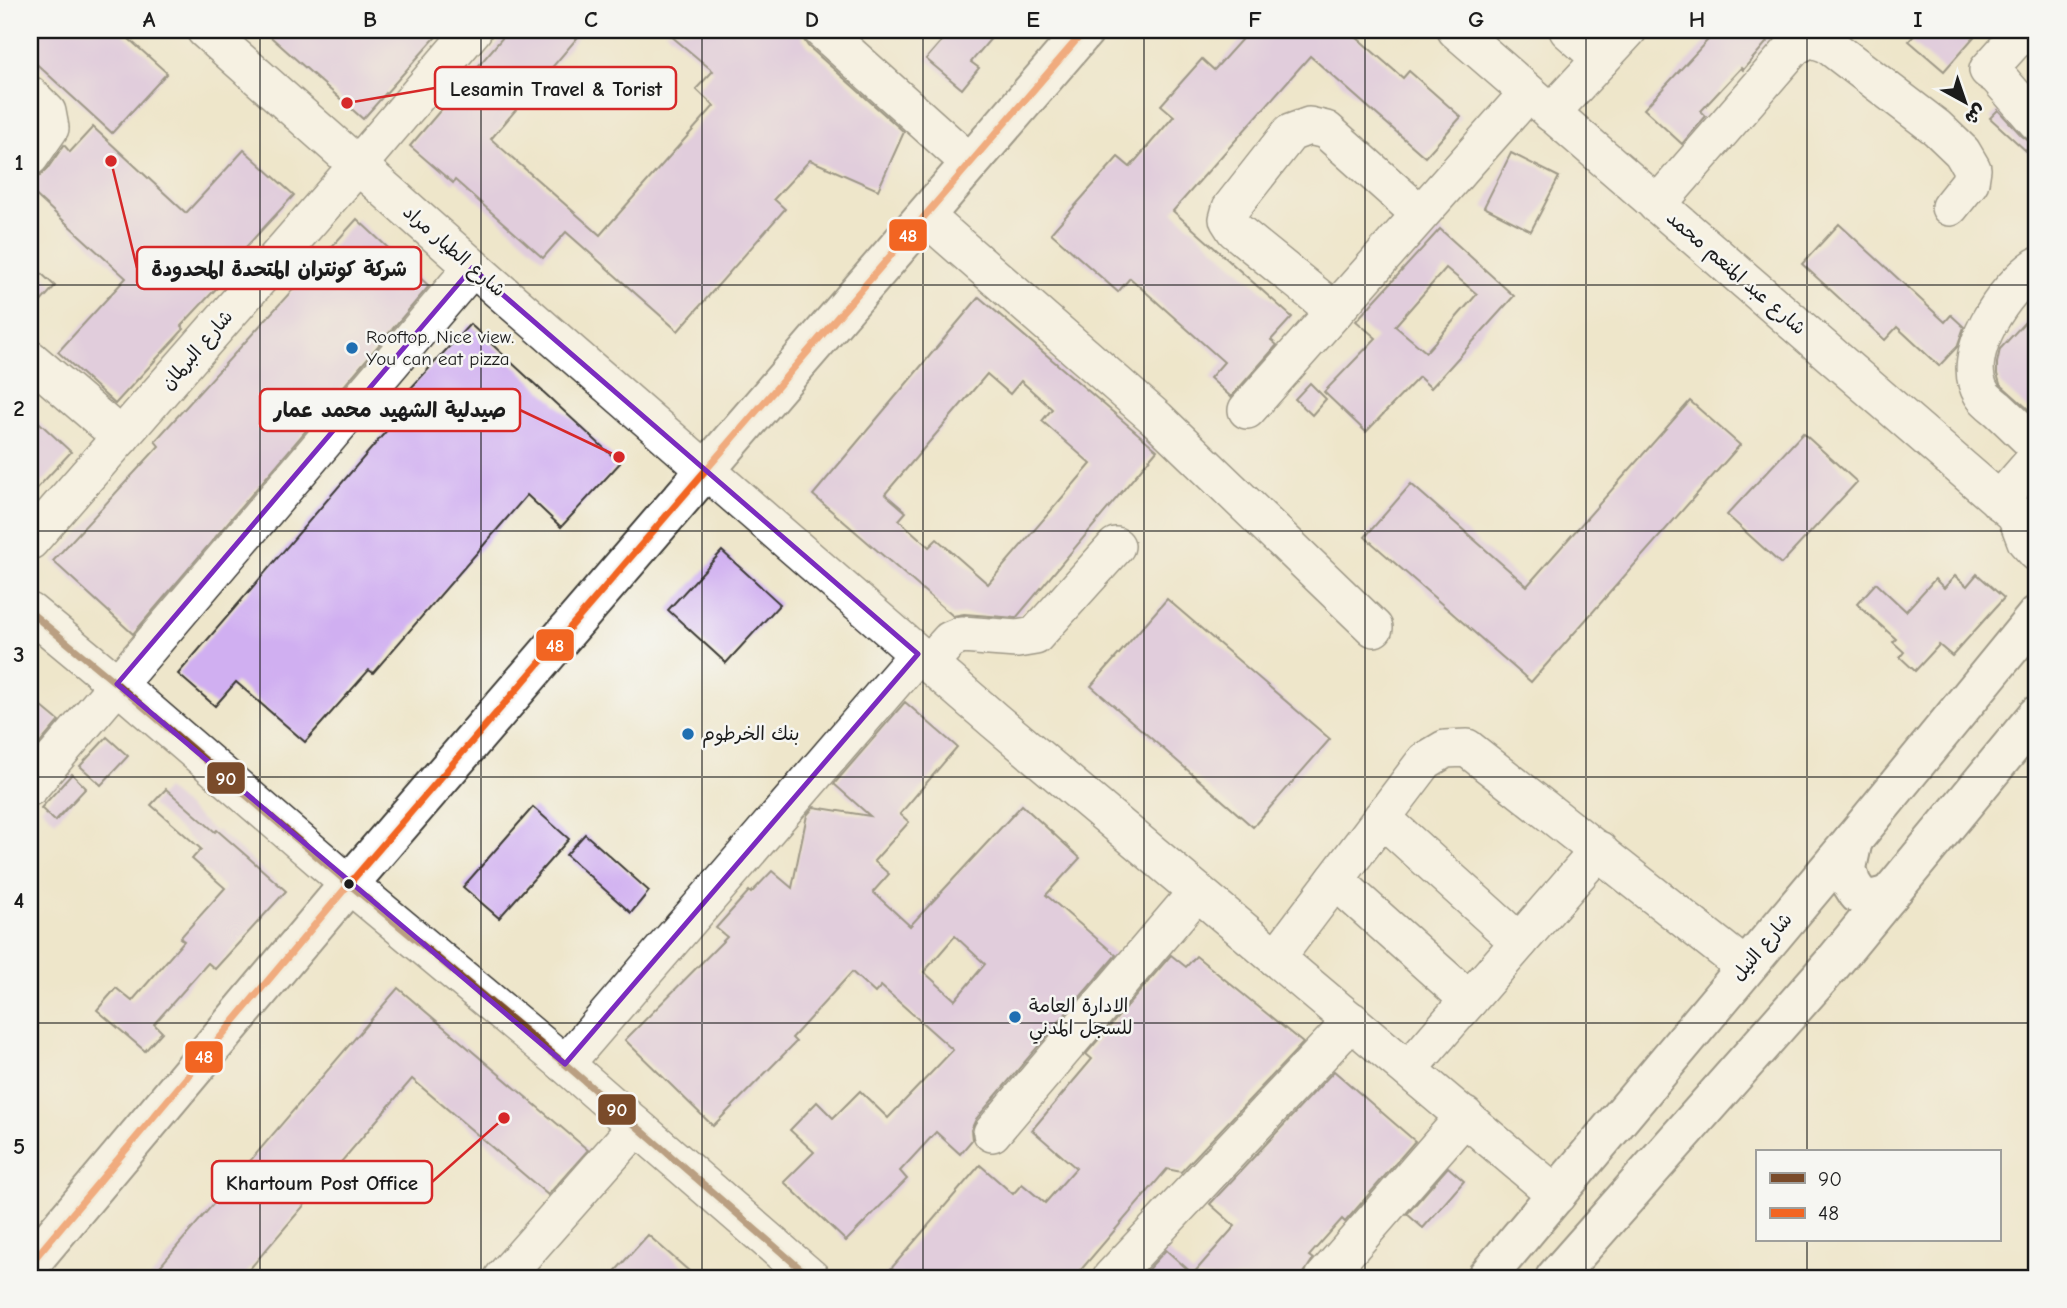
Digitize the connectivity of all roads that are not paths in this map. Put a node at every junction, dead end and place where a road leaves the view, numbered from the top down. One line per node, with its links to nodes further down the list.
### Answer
1 (205, 30): 15 (street, شارع الطيار مراد)
2 (472, 30): 15 (street, شارع البرلمان)
3 (822, 30): 14 (street)
4 (1085, 30): 14 (main road)
5 (1456, 30): 11 (street, شارع عبد المنعم محمد)
6 (1569, 30): 9 (street)
7 (1628, 30): 9 (street)
8 (2024, 30): 12 (street)
9 (1601, 59): 11 (street)
10 (30, 95): 13 (street)
11 (1540, 103): 16 (street, شارع عبد المنعم محمد); 18 (street)
12 (2037, 122)
13 (30, 157)
14 (970, 163): 19 (main road)
15 (358, 165): 21 (street, شارع الطيار مراد); 25 (street, شارع البرلمان)
16 (1657, 205): 17 (street); 29 (street, شارع عبد المنعم محمد)
17 (1950, 208)
18 (1420, 214): 22 (street); 22 (street)
19 (925, 216): 28 (main road); 35 (street)
20 (2037, 265): 26 (street)
21 (472, 268): 28 (street, شارع الطيار مراد); 37 (street)
22 (1335, 311): 24 (street)
23 (30, 359): 25 (street)
24 (1247, 410)
25 (121, 437): 30 (street, شارع البرلمان)
26 (2037, 446)
27 (2037, 457): 29 (street)
28 (705, 471): 36 (street, شارع الطيار مراد); 44 (main road)
29 (2018, 513): 32 (street, شارع عبد المنعم محمد)
30 (30, 541)
31 (1116, 546): 36 (street)
32 (2037, 553)
33 (30, 612): 37 (street)
34 (2037, 615): 41 (main road, شارع النيل)
35 (1374, 628)
36 (924, 658): 45 (street, شارع الطيار مراد); 52 (street)
37 (117, 684): 39 (street); 44 (street)
38 (2037, 715): 46 (main road)
39 (30, 787)
40 (1382, 818): 42 (street); 43 (street); 47 (street)
41 (1853, 840): 46 (main road); 49 (main road, شارع النيل)
42 (1598, 850): 47 (street); 49 (street)
43 (1335, 880): 48 (street); 50 (street)
44 (349, 884): 52 (street); 58 (main road)
45 (1197, 892): 48 (street, شارع الطيار مراد); 56 (street)
46 (1889, 895): 64 (main road)
47 (1519, 942): 50 (street)
48 (1276, 958): 51 (street, شارع الطيار مراد)
49 (1745, 967): 57 (main road, شارع النيل)
50 (1469, 1000): 53 (street)
51 (1352, 1021): 53 (street, شارع الطيار مراد); 61 (street)
52 (565, 1064): 55 (street)
53 (1409, 1069): 54 (street, شارع الطيار مراد)
54 (1465, 1116): 57 (street, شارع الطيار مراد); 62 (street)
55 (635, 1128): 59 (street); 60 (street)
56 (992, 1133)
57 (1557, 1195): 63 (main road, شارع النيل)
58 (30, 1264)
59 (522, 1272)
60 (811, 1278)
61 (1111, 1278)
62 (1324, 1278)
63 (1486, 1278)
64 (1555, 1278)

